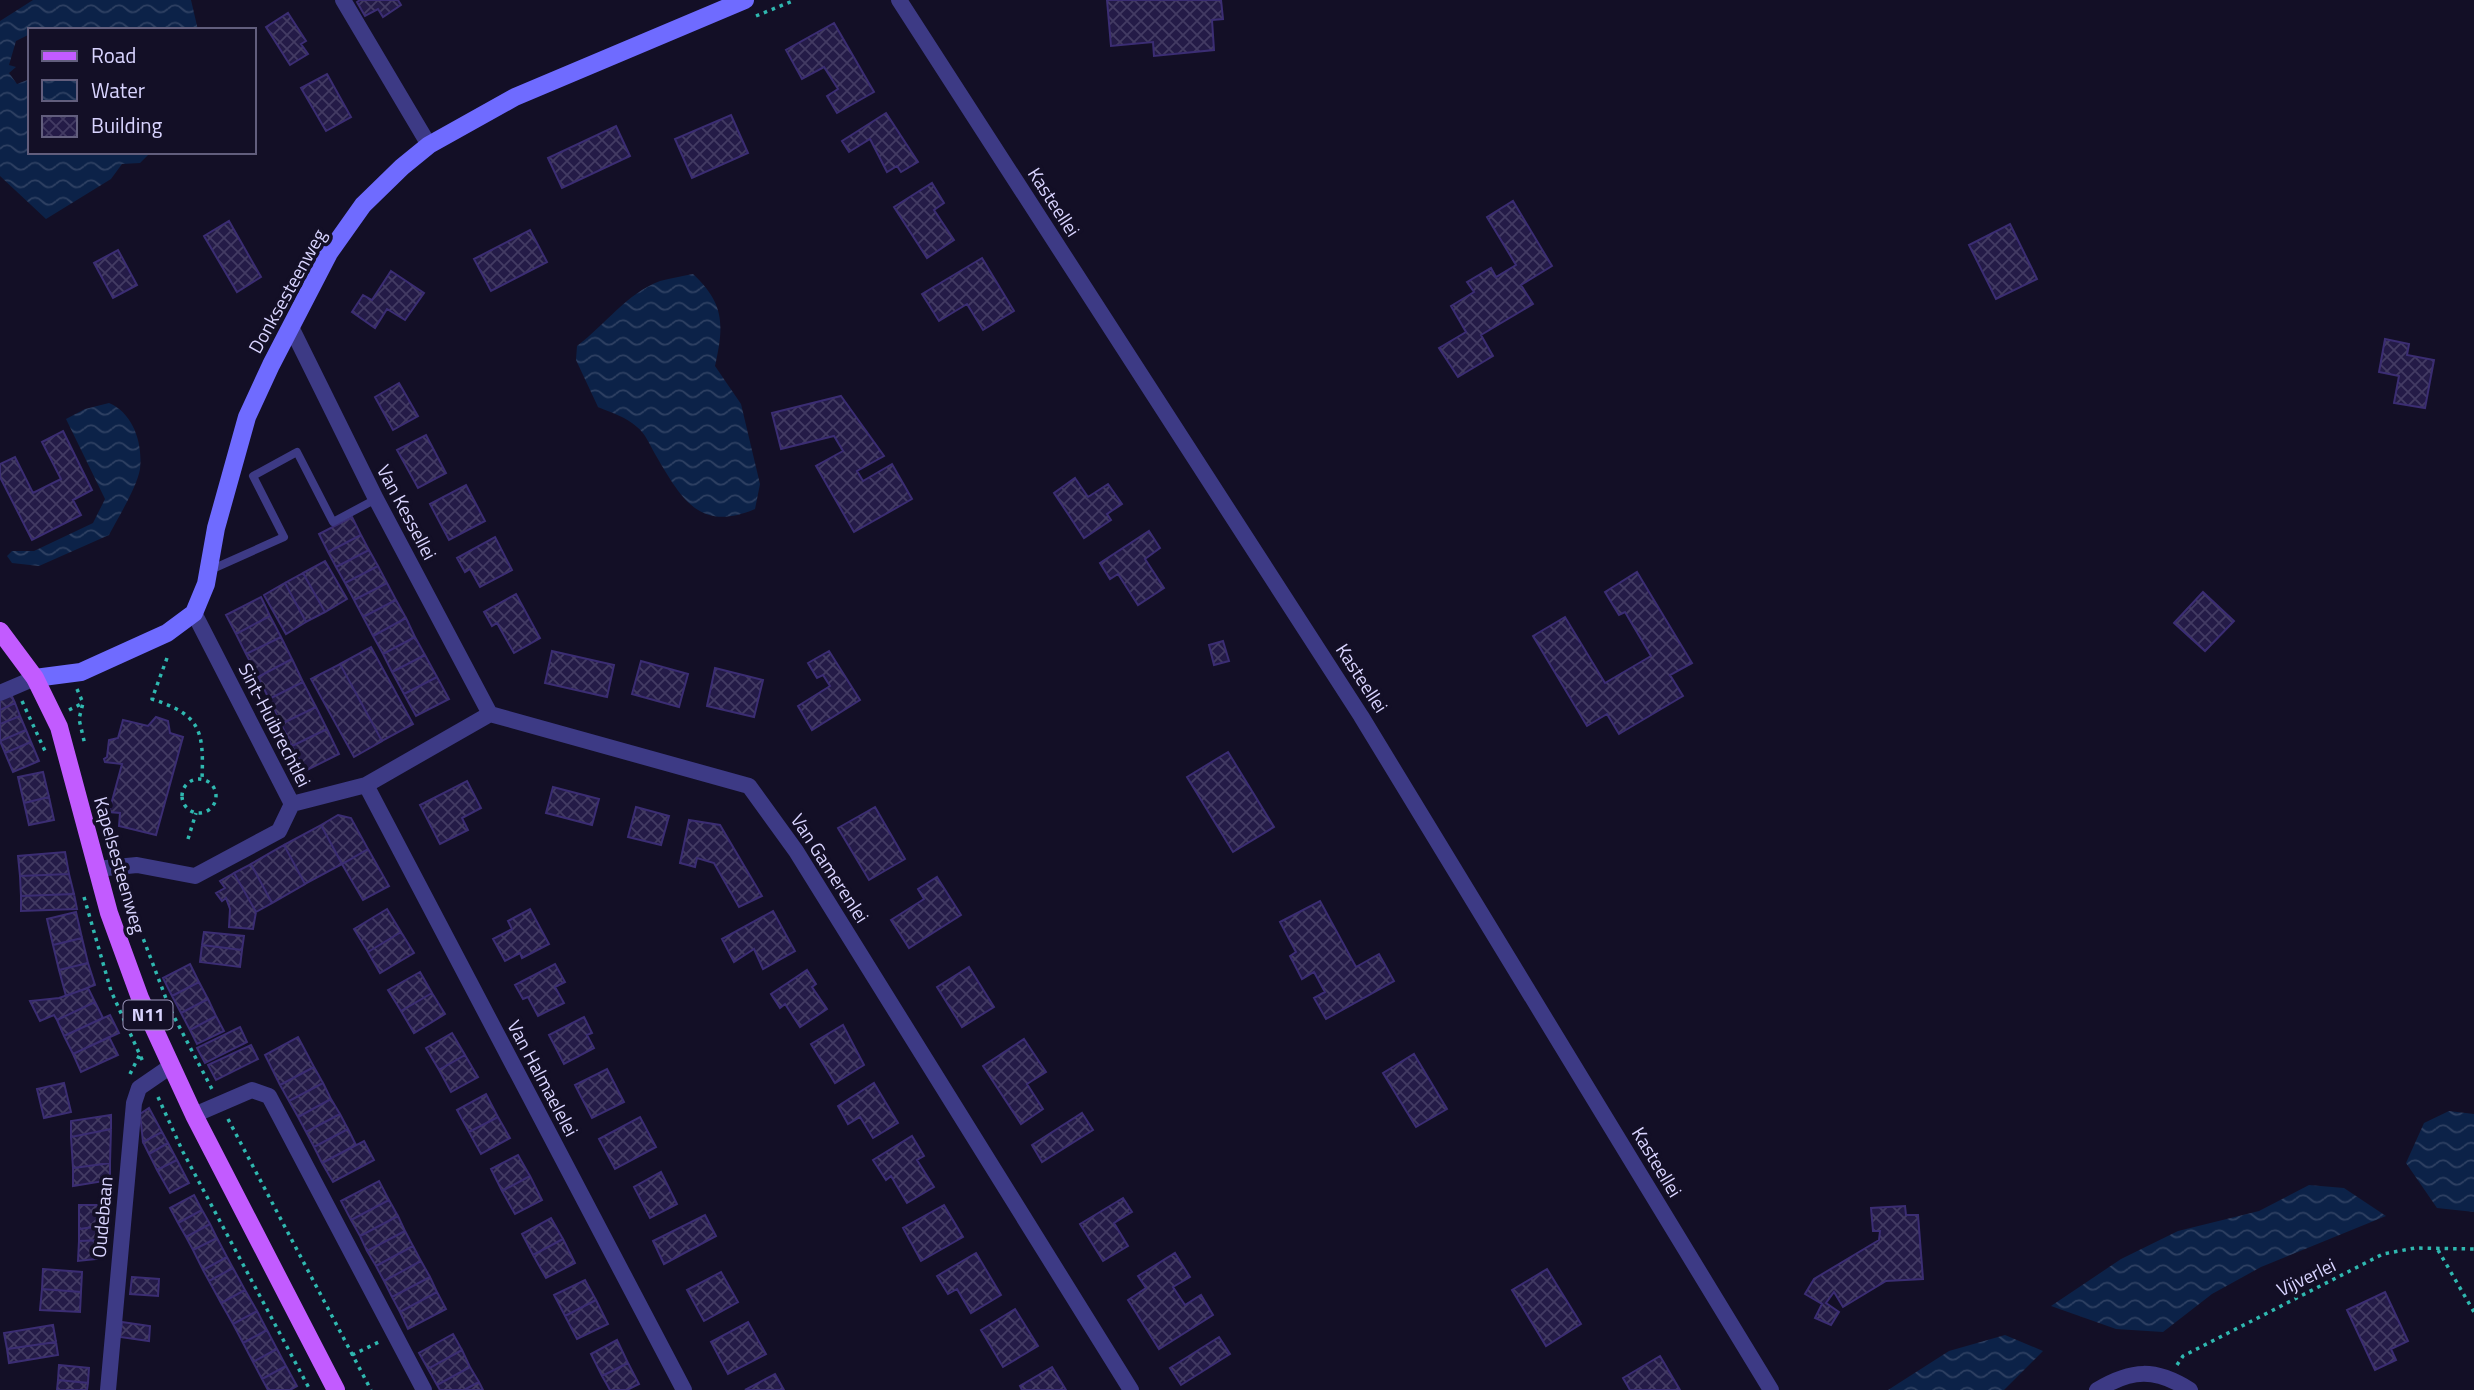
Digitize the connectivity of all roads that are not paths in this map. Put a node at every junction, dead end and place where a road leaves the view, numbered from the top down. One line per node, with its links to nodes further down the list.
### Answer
1 (343, 0): 4 (street)
2 (746, 0): 4 (street, Donksesteenweg)
3 (899, 0): 23 (street, Kasteellei)
4 (429, 145): 5 (street, Donksesteenweg)
5 (291, 327): 6 (street, Van Kessellei); 7 (street, Donksesteenweg)
6 (376, 499): 7 (lane); 12 (street, Van Kessellei)
7 (208, 571): 8 (street, Donksesteenweg)
8 (194, 613): 10 (street); 14 (street, Sint-Huibrechtlei)
9 (0, 631): 10 (main road, Kapelsesteenweg / N11)
10 (35, 678): 11 (street); 15 (main road, Kapelsesteenweg / N11)
11 (0, 694)
12 (491, 714): 13 (street); 22 (street, Van Gamerenlei)
13 (366, 785): 14 (street); 21 (street, Van Halmaelelei)
14 (292, 804): 15 (street, Sint-Huibrechtlei)
15 (96, 869): 16 (main road, Kapelsesteenweg / N11)
16 (171, 1066): 17 (main road, Kapelsesteenweg / N11); 18 (street, Oudebaan)
17 (194, 1115): 19 (main road, Kapelsesteenweg / N11); 20 (street)
18 (108, 1390)
19 (336, 1390)
20 (424, 1390)
21 (684, 1390)
22 (1131, 1390)
23 (1771, 1390)
24 (2096, 1390): 25 (street)
25 (2190, 1390)

